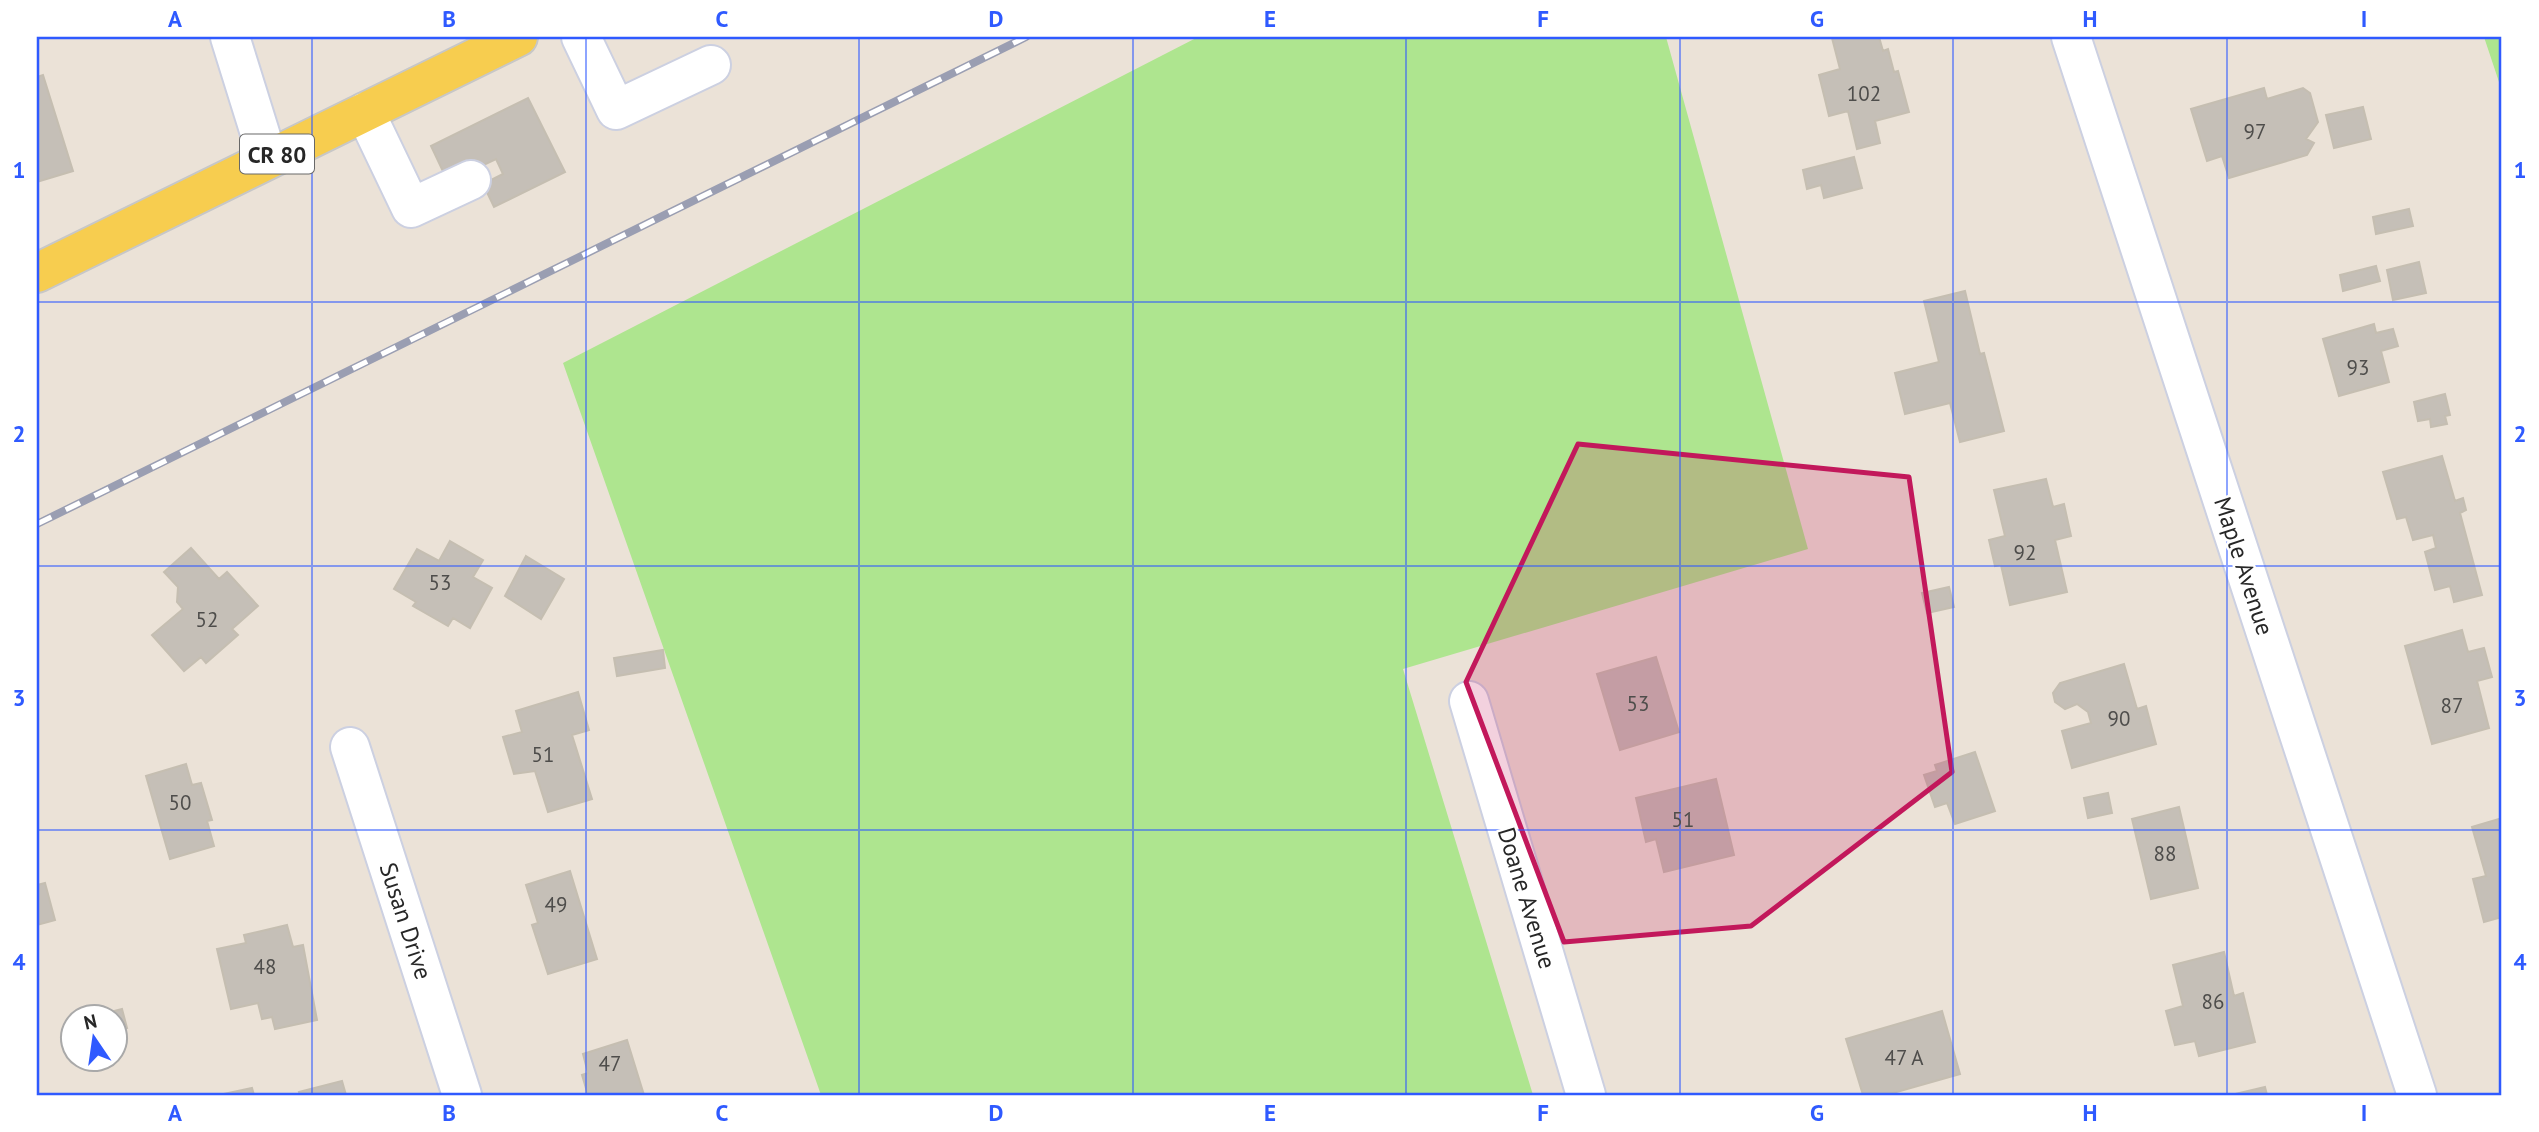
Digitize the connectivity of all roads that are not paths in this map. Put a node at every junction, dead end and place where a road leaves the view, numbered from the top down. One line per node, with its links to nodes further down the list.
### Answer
1 (230, 37): 7 (street)
2 (518, 37): 6 (main road, CR 80)
3 (581, 37): 5 (street)
4 (2071, 37): 14 (street, Maple Avenue)
5 (711, 65)
6 (365, 112): 7 (main road, CR 80); 8 (street)
7 (268, 159): 9 (main road, CR 80)
8 (471, 180)
9 (37, 273)
10 (1469, 701): 13 (street, Doane Avenue)
11 (350, 747): 12 (street, Susan Drive)
12 (462, 1095)
13 (1586, 1095)
14 (2417, 1095)

